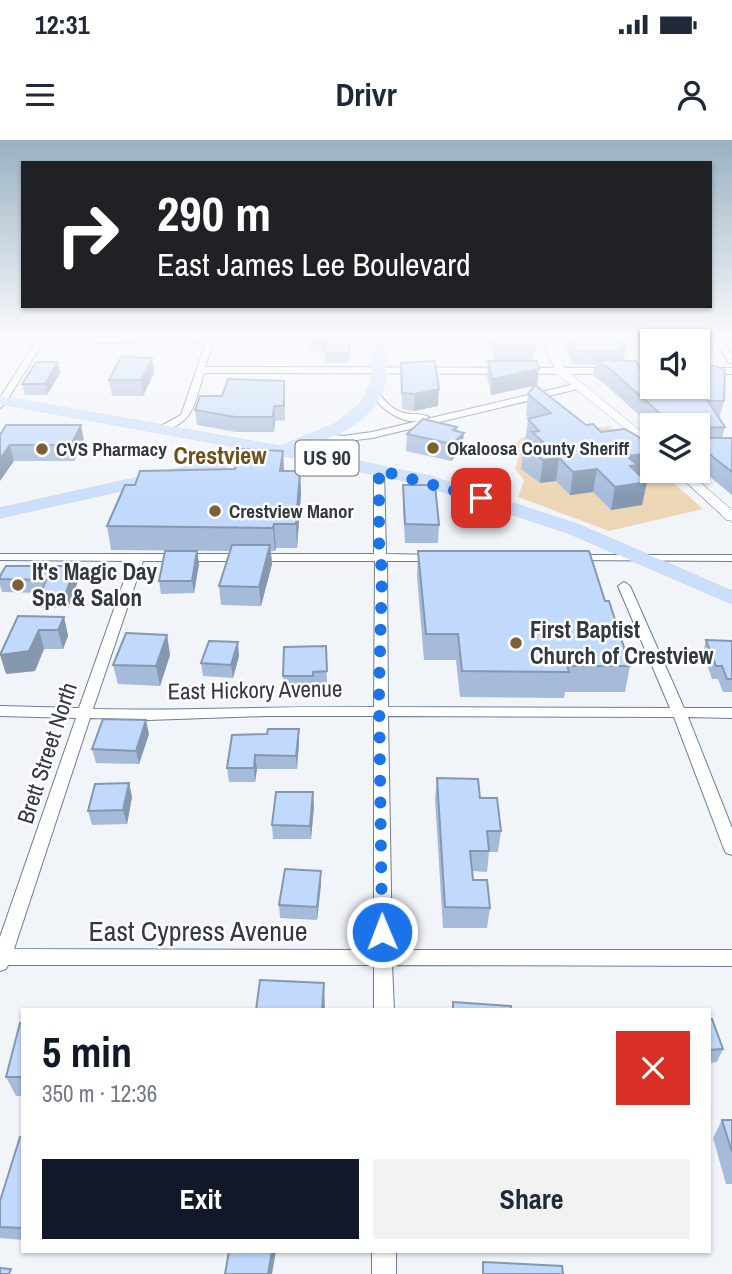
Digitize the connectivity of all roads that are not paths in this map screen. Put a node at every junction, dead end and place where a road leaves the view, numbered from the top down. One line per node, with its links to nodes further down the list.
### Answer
1 (194, 391): 7 (street)
2 (557, 391): 6 (street)
3 (585, 391): 9 (street)
4 (374, 393): 6 (street); 8 (main road)
5 (1, 402): 7 (main road, US 90)
6 (440, 417): 8 (street)
7 (162, 429): 10 (main road, US 90)
8 (321, 436): 10 (main road)
9 (640, 436)
10 (282, 450): 11 (main road, US 90); 13 (main road)
11 (379, 470): 17 (street); 20 (main road, US 90)
12 (694, 483): 14 (street)
13 (0, 513)
14 (732, 517)
15 (0, 557): 16 (street)
16 (138, 557): 17 (street); 26 (street, Brett Street North)
17 (381, 558): 18 (street); 25 (street)
18 (446, 558)
19 (564, 558): 20 (street)
20 (643, 558): 21 (street); 23 (main road, US 90)
21 (732, 558)
22 (624, 586): 27 (street)
23 (732, 598)
24 (0, 711): 26 (street, East Hickory Avenue)
25 (380, 712): 26 (street, East Hickory Avenue); 27 (street, East Hickory Avenue); 30 (street)
26 (84, 713): 32 (street, Brett Street North)
27 (679, 713): 28 (street, East Hickory Avenue); 29 (street)
28 (732, 713)
29 (732, 849)
30 (382, 958): 31 (street, East Cypress Avenue); 32 (street, East Cypress Avenue); 33 (street)
31 (732, 958)
32 (1, 959)
33 (384, 1008)
34 (384, 1253): 35 (street)
35 (384, 1274)

